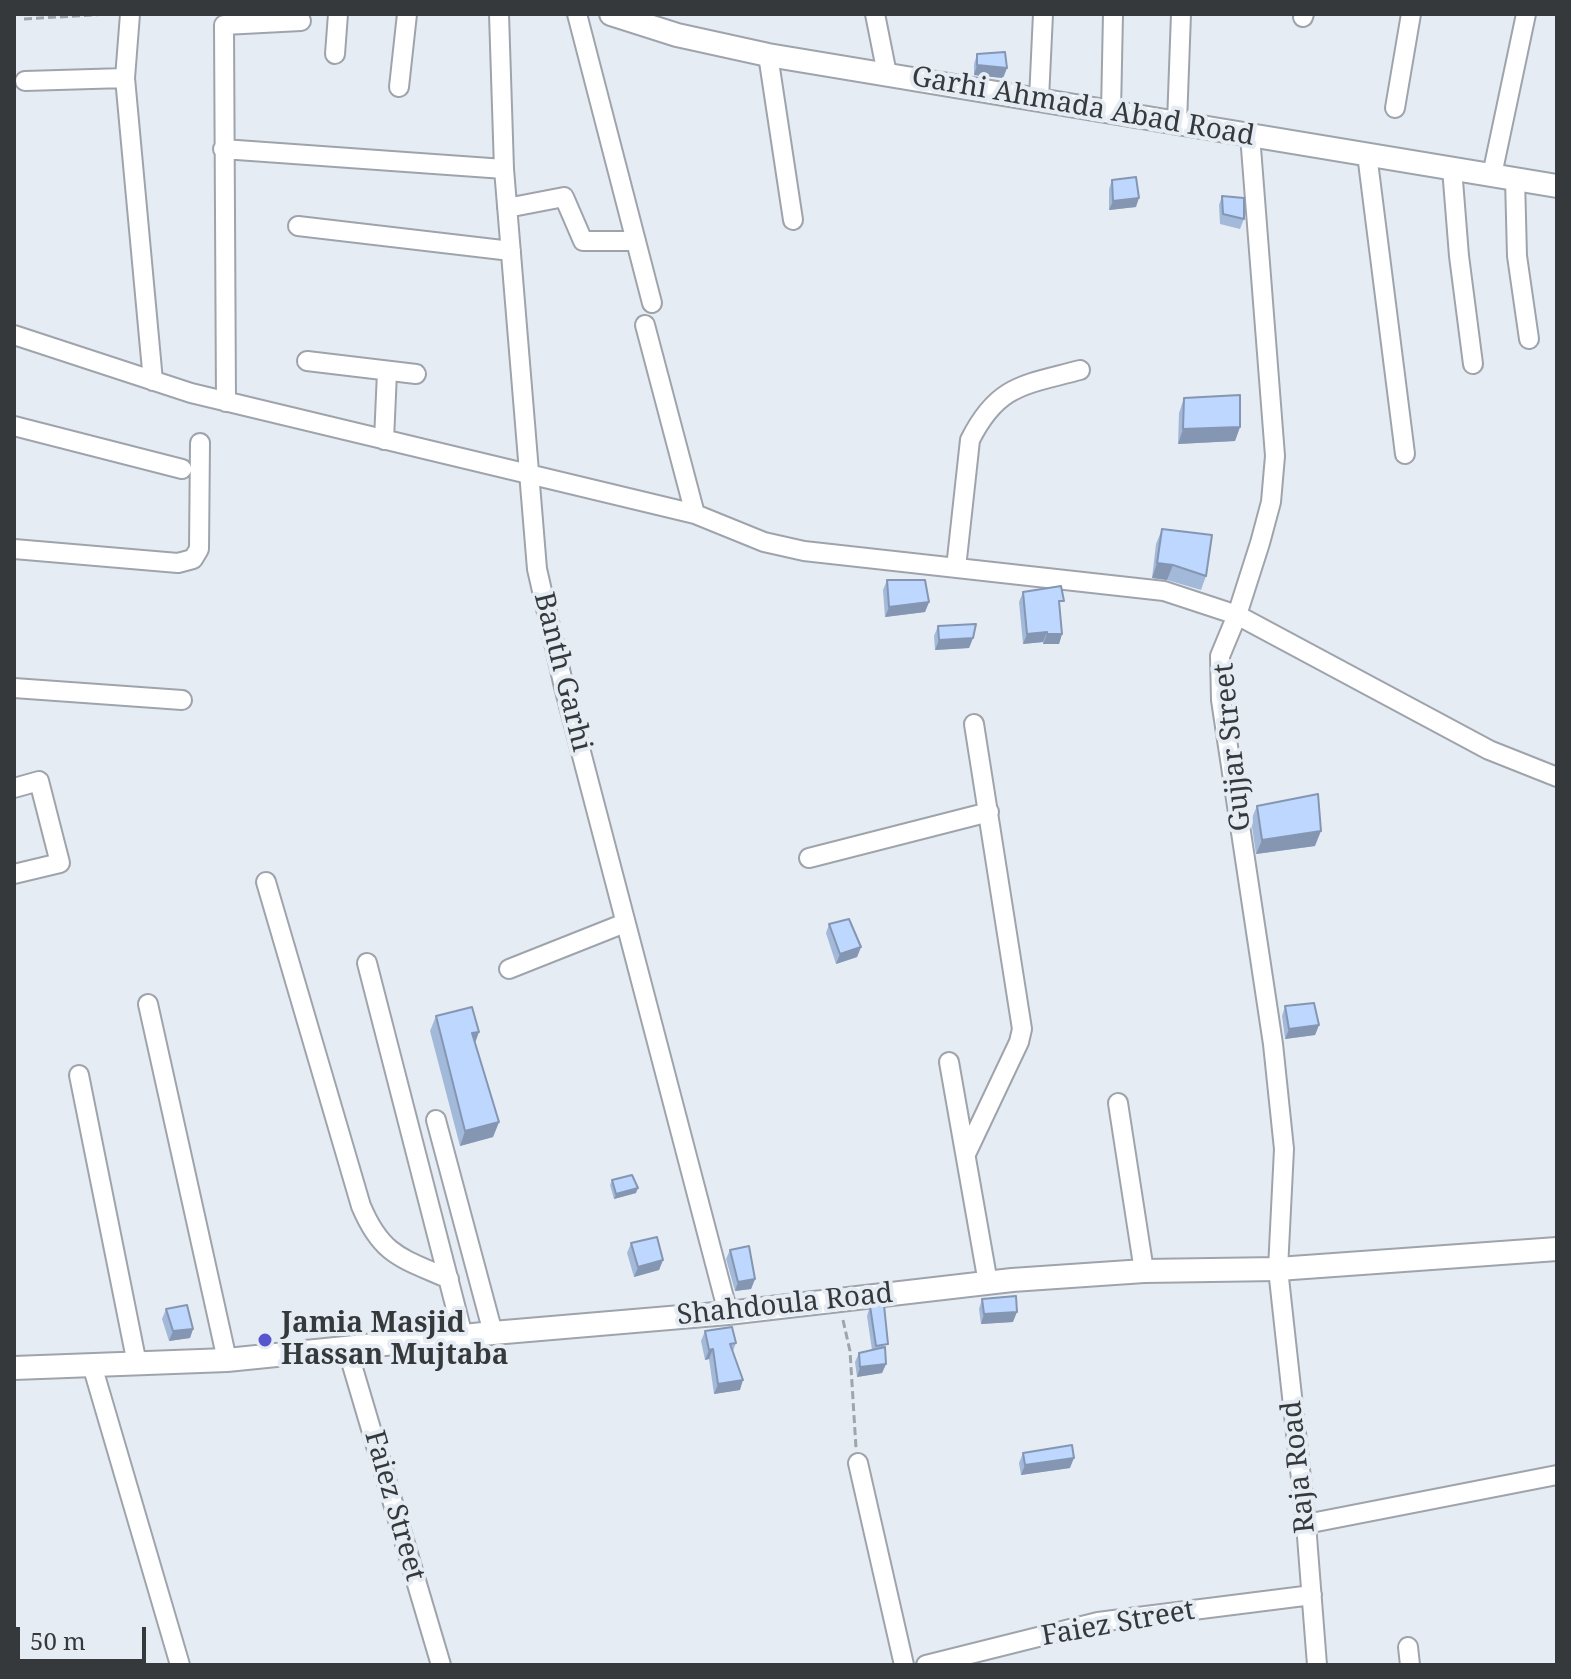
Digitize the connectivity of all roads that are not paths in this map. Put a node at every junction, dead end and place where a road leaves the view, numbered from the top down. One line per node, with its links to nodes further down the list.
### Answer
1 (130, 14): 18 (street)
2 (338, 14): 15 (street)
3 (407, 14): 20 (street)
4 (499, 14): 29 (street, Banth Garhi)
5 (577, 14): 36 (street)
6 (612, 14): 16 (street, Garhi Ahmada Abad Road)
7 (875, 14): 17 (street)
8 (1043, 14): 21 (street)
9 (1113, 14): 23 (street)
10 (1181, 14): 24 (street)
11 (1411, 14): 22 (street)
12 (1526, 14): 30 (street)
13 (224, 19): 14 (street); 26 (street)
14 (301, 21)
15 (335, 54)
16 (768, 55): 17 (street, Garhi Ahmada Abad Road); 34 (street)
17 (887, 74): 21 (street, Garhi Ahmada Abad Road)
18 (125, 78): 19 (street); 47 (street)
19 (25, 81)
20 (399, 87)
21 (1039, 99): 23 (street, Garhi Ahmada Abad Road)
22 (1395, 108)
23 (1111, 112): 24 (street, Garhi Ahmada Abad Road)
24 (1177, 123): 25 (street, Garhi Ahmada Abad Road)
25 (1250, 135): 27 (street, Garhi Ahmada Abad Road); 58 (street, Gujjar Street)
26 (223, 149): 29 (street); 48 (street)
27 (1367, 154): 28 (street, Garhi Ahmada Abad Road); 52 (street)
28 (1452, 168): 30 (street, Garhi Ahmada Abad Road); 43 (street)
29 (504, 169): 33 (street, Banth Garhi)
30 (1492, 175): 31 (street, Garhi Ahmada Abad Road)
31 (1515, 179): 32 (street, Garhi Ahmada Abad Road); 41 (street)
32 (1557, 186)
33 (507, 208): 36 (street); 37 (street, Banth Garhi)
34 (793, 220)
35 (298, 226): 37 (street)
36 (636, 241): 38 (street)
37 (511, 251): 54 (street, Banth Garhi)
38 (652, 303)
39 (645, 325): 55 (street)
40 (14, 335): 47 (street)
41 (1529, 339)
42 (307, 361): 45 (street)
43 (1473, 364)
44 (1080, 370): 57 (street)
45 (387, 372): 46 (street); 50 (street)
46 (416, 374)
47 (153, 381): 48 (street)
48 (226, 402): 50 (street)
49 (14, 426): 53 (street)
50 (384, 440): 54 (street)
51 (200, 443): 56 (street)
52 (1405, 454)
53 (182, 469)
54 (529, 476): 55 (street); 68 (street, Banth Garhi)
55 (695, 514): 57 (street)
56 (14, 549)
57 (956, 568): 58 (street)
58 (1237, 615): 62 (street); 78 (street, Gujjar Street)
59 (14, 688): 60 (street)
60 (182, 700)
61 (974, 724): 64 (street)
62 (1557, 777)
63 (14, 788): 66 (street)
64 (989, 812): 65 (street); 76 (street)
65 (809, 858)
66 (14, 874)
67 (266, 882): 80 (street)
68 (625, 923): 70 (street); 82 (street, Banth Garhi)
69 (367, 963): 80 (street)
70 (509, 969)
71 (148, 1004): 86 (street)
72 (949, 1062): 76 (street)
73 (79, 1075): 87 (street)
74 (1118, 1103): 79 (street)
75 (436, 1120): 83 (street)
76 (966, 1154): 81 (street)
77 (1557, 1249): 78 (street, Shahdoula Road)
78 (1278, 1269): 79 (street, Shahdoula Road); 92 (street, Raja Road)
79 (1144, 1271): 81 (street, Shahdoula Road)
80 (449, 1279): 84 (street)
81 (988, 1283): 82 (street, Shahdoula Road)
82 (728, 1313): 83 (street, Shahdoula Road)
83 (493, 1333): 84 (street, Shahdoula Road)
84 (463, 1336): 85 (street, Shahdoula Road)
85 (347, 1348): 86 (street, Shahdoula Road); 95 (street, Faiez Street)
86 (227, 1360): 87 (street, Shahdoula Road)
87 (137, 1364): 89 (street, Shahdoula Road)
88 (15, 1365): 89 (street, Shahdoula Road)
89 (92, 1365): 94 (street)
90 (858, 1463): 96 (street)
91 (1557, 1475): 92 (street)
92 (1306, 1524): 93 (street, Raja Road)
93 (1312, 1595): 97 (street, Faiez Street); 98 (street, Raja Road)
94 (180, 1665)
95 (441, 1665)
96 (904, 1665)
97 (926, 1665)
98 (1317, 1665)

